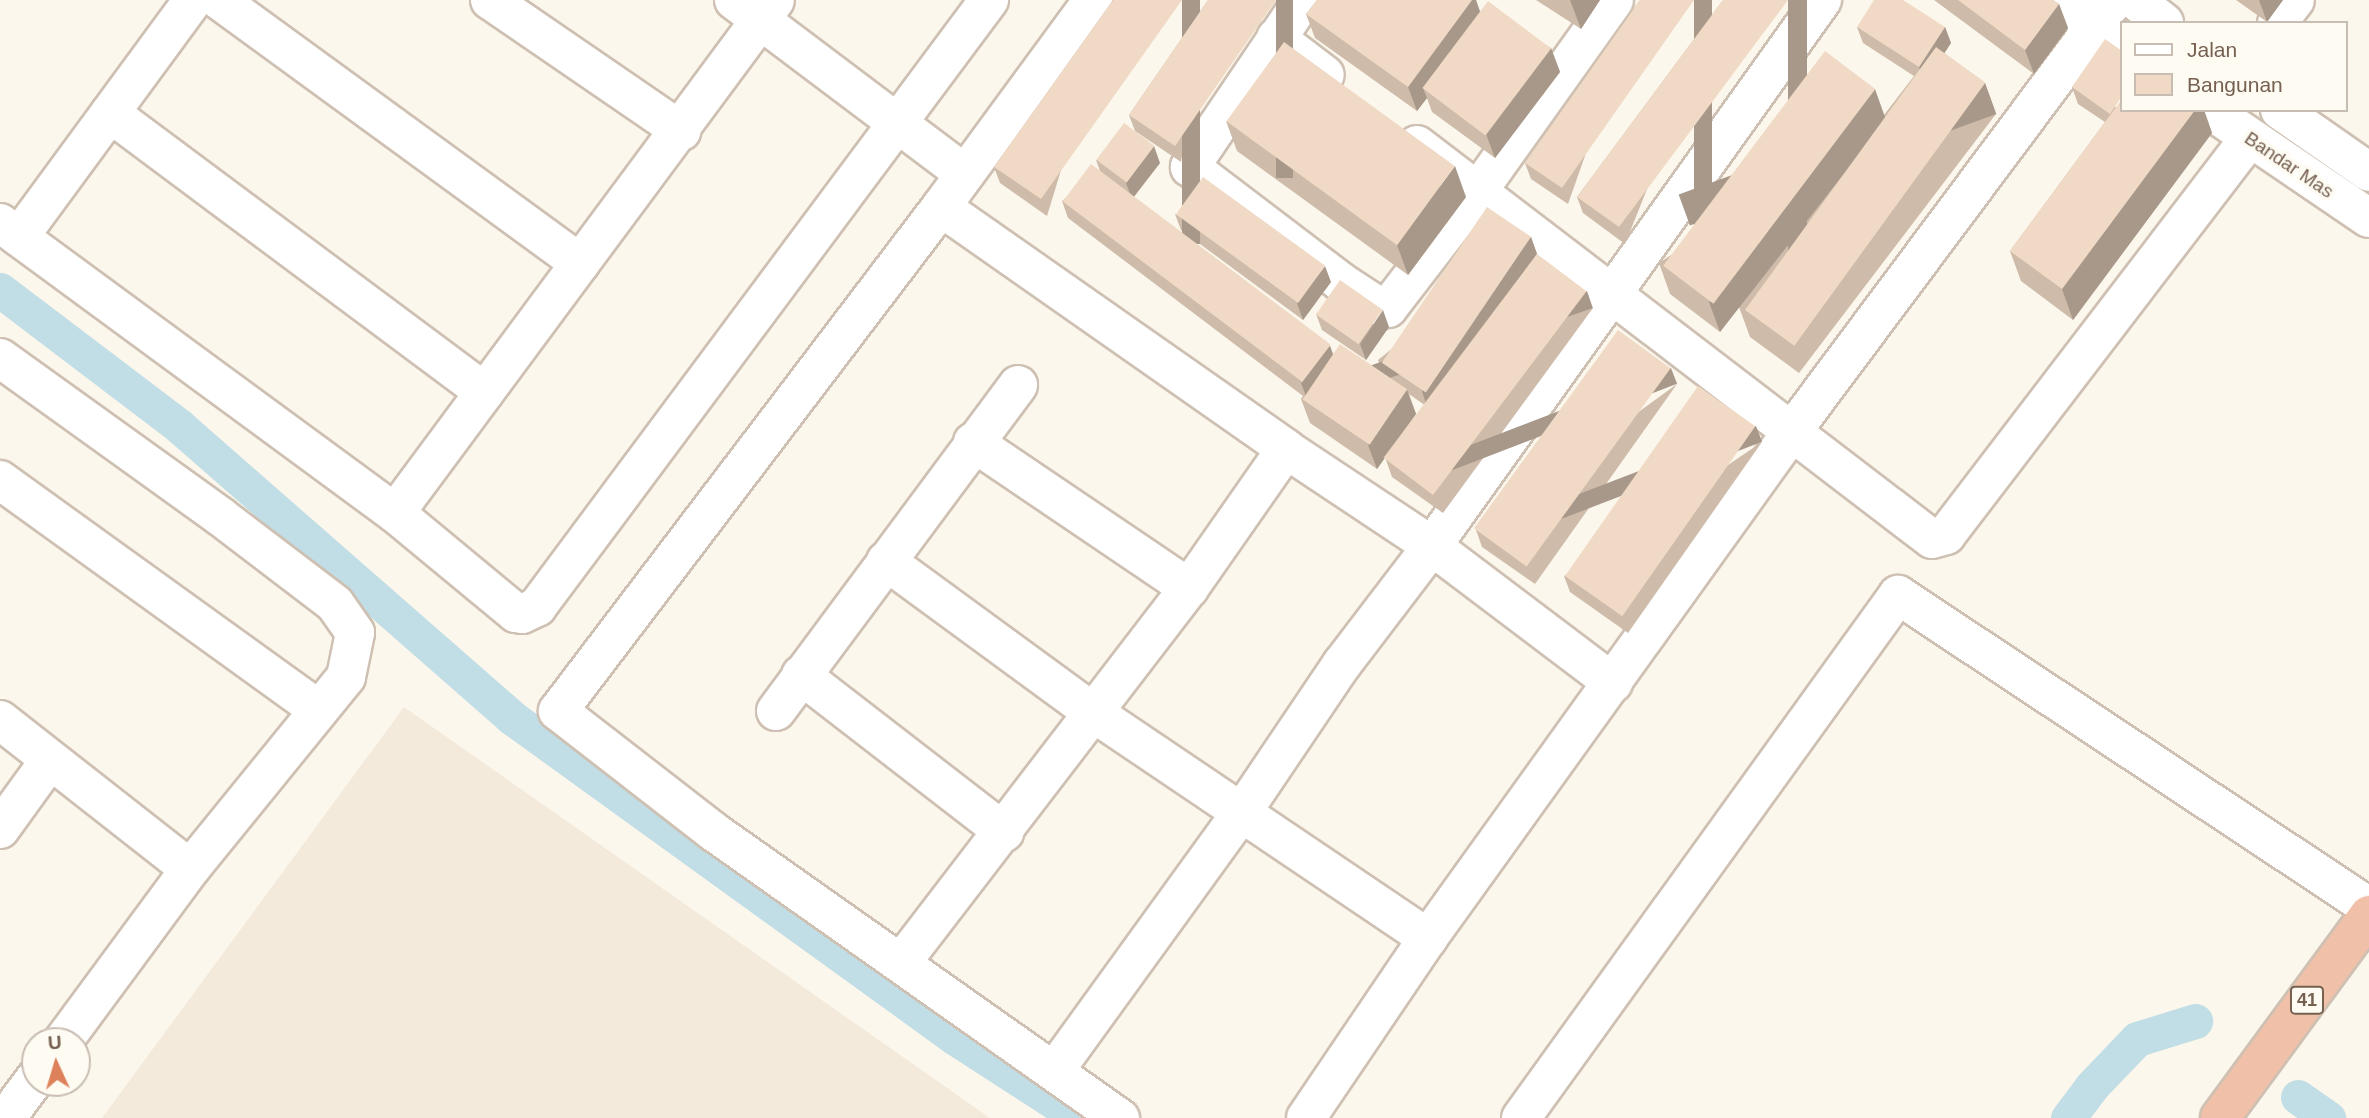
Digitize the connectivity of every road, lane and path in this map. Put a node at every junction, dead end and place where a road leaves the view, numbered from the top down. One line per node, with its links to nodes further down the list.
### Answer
1 (193, 0): 22 (street)
2 (219, 0): 33 (street)
3 (491, 0): 25 (street)
4 (989, 0): 23 (street)
5 (1093, 0): 28 (street)
6 (1303, 0): 16 (street)
7 (1614, 0): 18 (street)
8 (1822, 0): 34 (street)
9 (2060, 0): 15 (street)
10 (2135, 0): 13 (street)
11 (2295, 0): 14 (street)
12 (757, 7): 23 (street); 25 (street)
13 (2161, 21)
14 (2279, 21)
15 (2110, 23): 38 (street)
16 (1276, 38): 19 (street); 29 (street)
17 (1533, 45): 18 (street)
18 (1566, 68): 29 (street)
19 (1351, 94)
20 (2213, 112): 26 (street, Bandar Mas)
21 (2283, 112): 27 (street, Bandar Mas)
22 (110, 113): 32 (street); 37 (street)
23 (899, 123): 28 (street); 42 (street)
24 (1393, 127): 29 (street)
25 (681, 131): 33 (street)
26 (2249, 139): 31 (street, Bandar Mas); 38 (street)
27 (2369, 172)
28 (965, 174): 30 (street)
29 (1478, 191): 34 (street)
30 (941, 207): 40 (street); 60 (street)
31 (2369, 218)
32 (10, 230): 42 (street)
33 (580, 262): 37 (street)
34 (1612, 294): 38 (street); 43 (street)
35 (0, 358): 48 (street)
36 (1018, 385): 39 (street)
37 (484, 392): 42 (street)
38 (1793, 430): 47 (street)
39 (973, 442): 44 (street); 45 (street)
40 (1286, 449): 43 (street); 45 (street)
41 (0, 480): 48 (street)
42 (395, 513)
43 (1432, 546): 47 (street); 53 (street)
44 (886, 561): 46 (street); 50 (street)
45 (1189, 588): 50 (street)
46 (801, 675): 49 (street); 55 (street)
47 (1613, 683): 59 (street)
48 (319, 710): 56 (street)
49 (776, 711)
50 (1094, 713): 53 (street); 55 (street)
51 (0, 720): 52 (street)
52 (50, 760): 54 (street); 56 (street)
53 (1242, 812): 59 (street); 62 (street)
54 (0, 828)
55 (1004, 832): 60 (street)
56 (190, 869): 61 (street)
57 (2369, 907): 67 (street)
58 (2369, 915): 68 (highway, 41)
59 (1429, 938): 66 (street)
60 (901, 963): 62 (street)
61 (73, 1027)
62 (1055, 1070): 65 (street)
63 (22, 1097): 64 (street)
64 (6, 1118)
65 (1119, 1118)
66 (1306, 1118)
67 (1521, 1118)
68 (2220, 1118)

